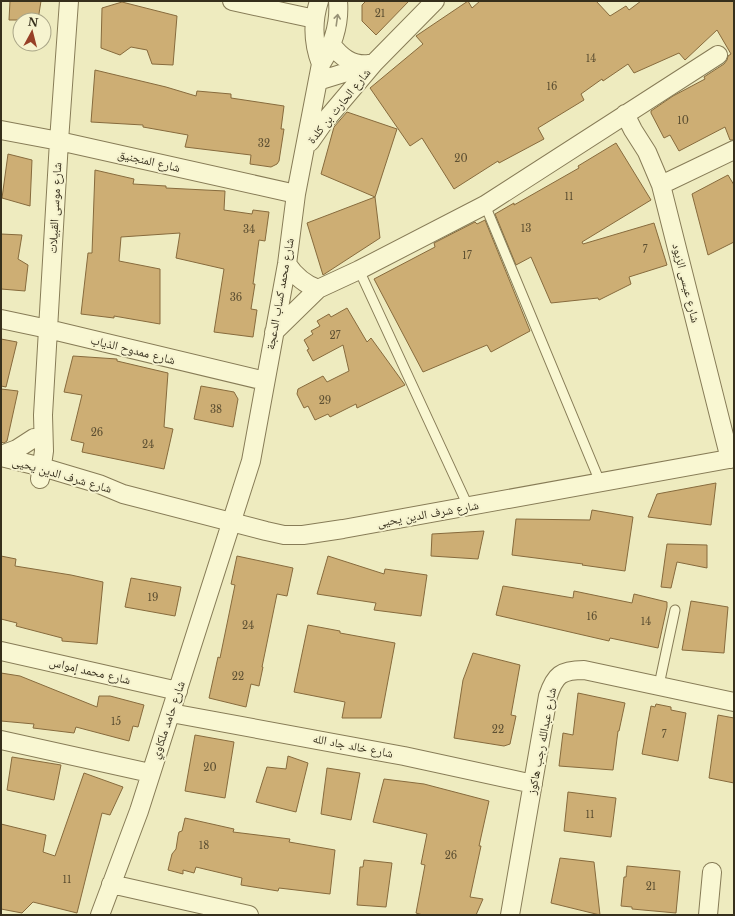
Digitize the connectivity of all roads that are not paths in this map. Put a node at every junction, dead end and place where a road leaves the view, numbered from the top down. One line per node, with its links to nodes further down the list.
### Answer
1 (69, 1): 14 (street, شارع موسى القبيلات)
2 (232, 1): 6 (street)
3 (319, 1): 6 (street, شارع محمد كساب الدعجة)
4 (338, 1): 7 (street, شارع محمد كساب الدعجة, one-way to 4)
5 (436, 1): 9 (street, شارع الحارث بن كلدة)
6 (315, 19): 10 (street, شارع محمد كساب الدعجة)
7 (332, 44): 9 (street, شارع الحارث بن كلدة); 10 (street, شارع محمد كساب الدعجة)
8 (718, 55): 12 (street)
9 (374, 64): 10 (street, شارع الحارث بن كلدة); 11 (street, شارع الحارث بن كلدة); 15 (street, شارع الحارث بن كلدة)
10 (320, 73): 11 (street, شارع محمد كساب الدعجة)
11 (315, 99): 15 (street, شارع محمد كساب الدعجة)
12 (625, 114): 17 (street, شارع عيسى الزيود); 19 (street)
13 (1, 130): 14 (street, شارع المنجنيق)
14 (59, 141): 18 (street, شارع المنجنيق); 24 (street, شارع موسى القبيلات)
15 (306, 149): 18 (street, شارع محمد كساب الدعجة)
16 (734, 150): 17 (street)
17 (661, 185): 29 (street, شارع عيسى الزيود)
18 (296, 194): 20 (street, شارع محمد كساب الدعجة)
19 (485, 205): 21 (street); 33 (lane)
20 (286, 264): 22 (street); 25 (street, شارع محمد كساب الدعجة)
21 (359, 270): 22 (street); 35 (lane)
22 (318, 289): 25 (street)
23 (1, 319): 24 (street, شارع ممدوح الذياب)
24 (48, 329): 26 (street, شارع ممدوح الذياب); 27 (street, شارع موسى القبيلات)
25 (274, 332): 26 (street, شارع محمد كساب الدعجة)
26 (265, 381): 36 (street, شارع محمد كساب الدعجة)
27 (39, 438): 28 (street); 31 (street, شارع موسى القبيلات); 32 (street)
28 (1, 456): 31 (street, شارع شرف الدين يحيى)
29 (732, 458): 33 (street, شارع شرف الدين يحيى)
30 (1, 469): 31 (street, شارع شرف الدين يحيى)
31 (34, 471): 32 (street, شارع شرف الدين يحيى); 34 (street, شارع شرف الدين يحيى)
32 (66, 474): 34 (street, شارع شرف الدين يحيى)
33 (600, 482): 35 (street, شارع شرف الدين يحيى)
34 (123, 494): 36 (street, شارع شرف الدين يحيى)
35 (468, 506): 36 (street, شارع شرف الدين يحيى)
36 (231, 522): 40 (street, شارع حامد ملكاوي)
37 (675, 610): 39 (lane)
38 (1, 651): 40 (street, شارع محمد إمواس)
39 (659, 685): 41 (street, شارع عبدالله رجب هاكوز); 45 (street, شارع عبدالله رجب هاكوز)
40 (178, 691): 42 (street, شارع حامد ملكاوي)
41 (734, 702)
42 (171, 712): 44 (street, شارع حامد ملكاوي); 45 (street, شارع خالد جاد الله)
43 (1, 740): 44 (street)
44 (150, 773): 47 (street, شارع حامد ملكاوي)
45 (533, 784): 50 (street, شارع عبدالله رجب هاكوز)
46 (712, 872): 51 (street)
47 (111, 884): 48 (street, شارع حامد ملكاوي); 49 (street)
48 (100, 915)
49 (249, 915)
50 (510, 915)
51 (708, 915)

